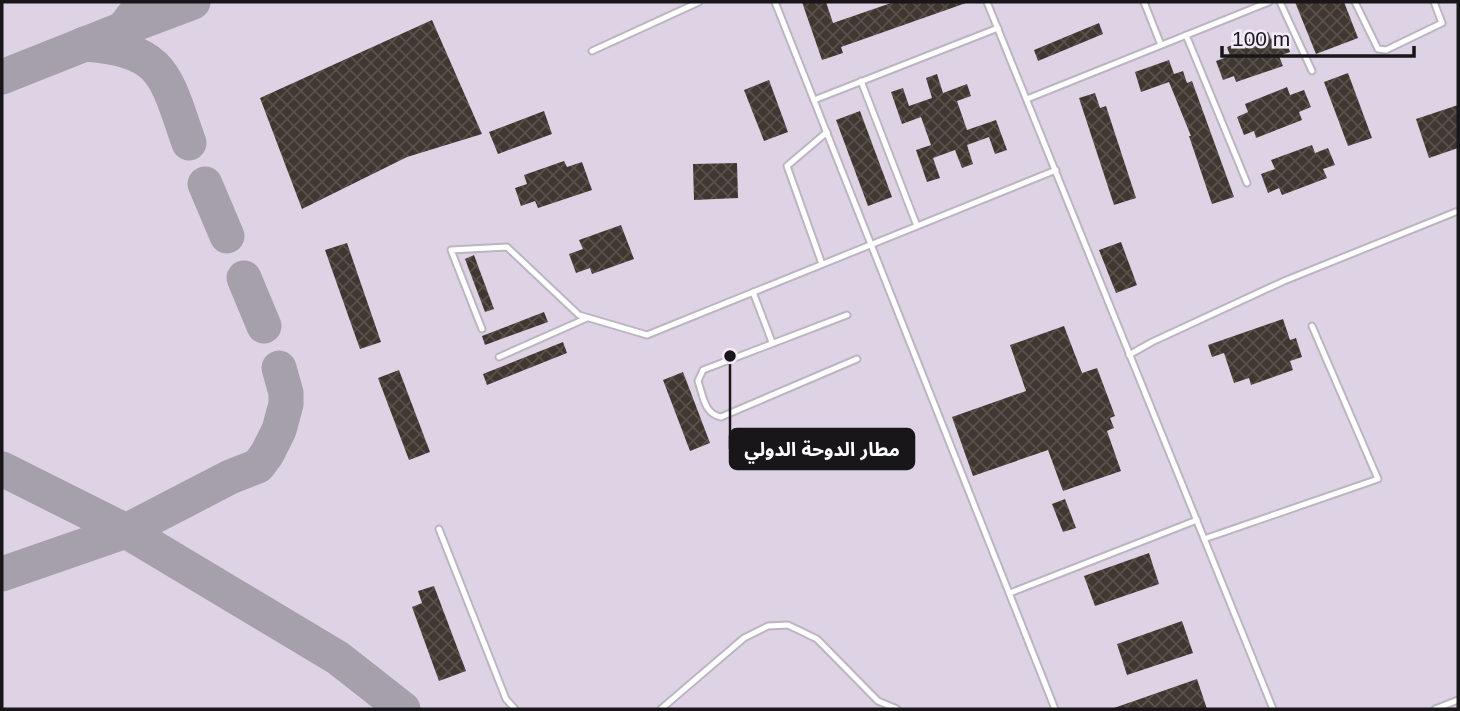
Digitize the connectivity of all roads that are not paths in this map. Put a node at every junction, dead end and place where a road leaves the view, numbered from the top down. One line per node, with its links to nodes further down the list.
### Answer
1 (699, 2): 12 (lane)
2 (775, 2): 16 (lane)
3 (988, 2): 9 (lane)
4 (1144, 2): 11 (lane)
5 (1269, 2): 10 (lane)
6 (1280, 2): 13 (lane)
7 (1355, 2): 8 (lane)
8 (1434, 2)
9 (998, 28): 14 (lane); 15 (lane)
10 (1186, 35): 11 (lane); 19 (lane)
11 (1161, 45): 15 (lane)
12 (592, 51)
13 (1312, 71)
14 (861, 81): 16 (lane); 21 (lane)
15 (1027, 99): 18 (lane)
16 (814, 100): 17 (lane)
17 (827, 132): 22 (lane); 23 (lane)
18 (1056, 170): 21 (lane); 30 (lane)
19 (1247, 183)
20 (1458, 211): 30 (lane)
21 (917, 226): 22 (lane)
22 (871, 245): 23 (lane); 36 (lane)
23 (822, 264): 24 (lane)
24 (753, 292): 26 (lane); 29 (lane)
25 (847, 315): 29 (lane)
26 (587, 318): 28 (lane); 31 (lane)
27 (1312, 326): 35 (lane)
28 (482, 329)
29 (772, 342): 32 (lane)
30 (1129, 355): 33 (lane)
31 (499, 357)
32 (858, 359)
33 (1197, 520): 35 (lane); 36 (lane)
34 (439, 529): 38 (lane)
35 (1204, 539): 42 (lane)
36 (1010, 593): 41 (lane)
37 (1458, 700): 43 (lane)
38 (516, 709)
39 (661, 709): 40 (lane)
40 (897, 709)
41 (1055, 709)
42 (1273, 709)
43 (1435, 709)

